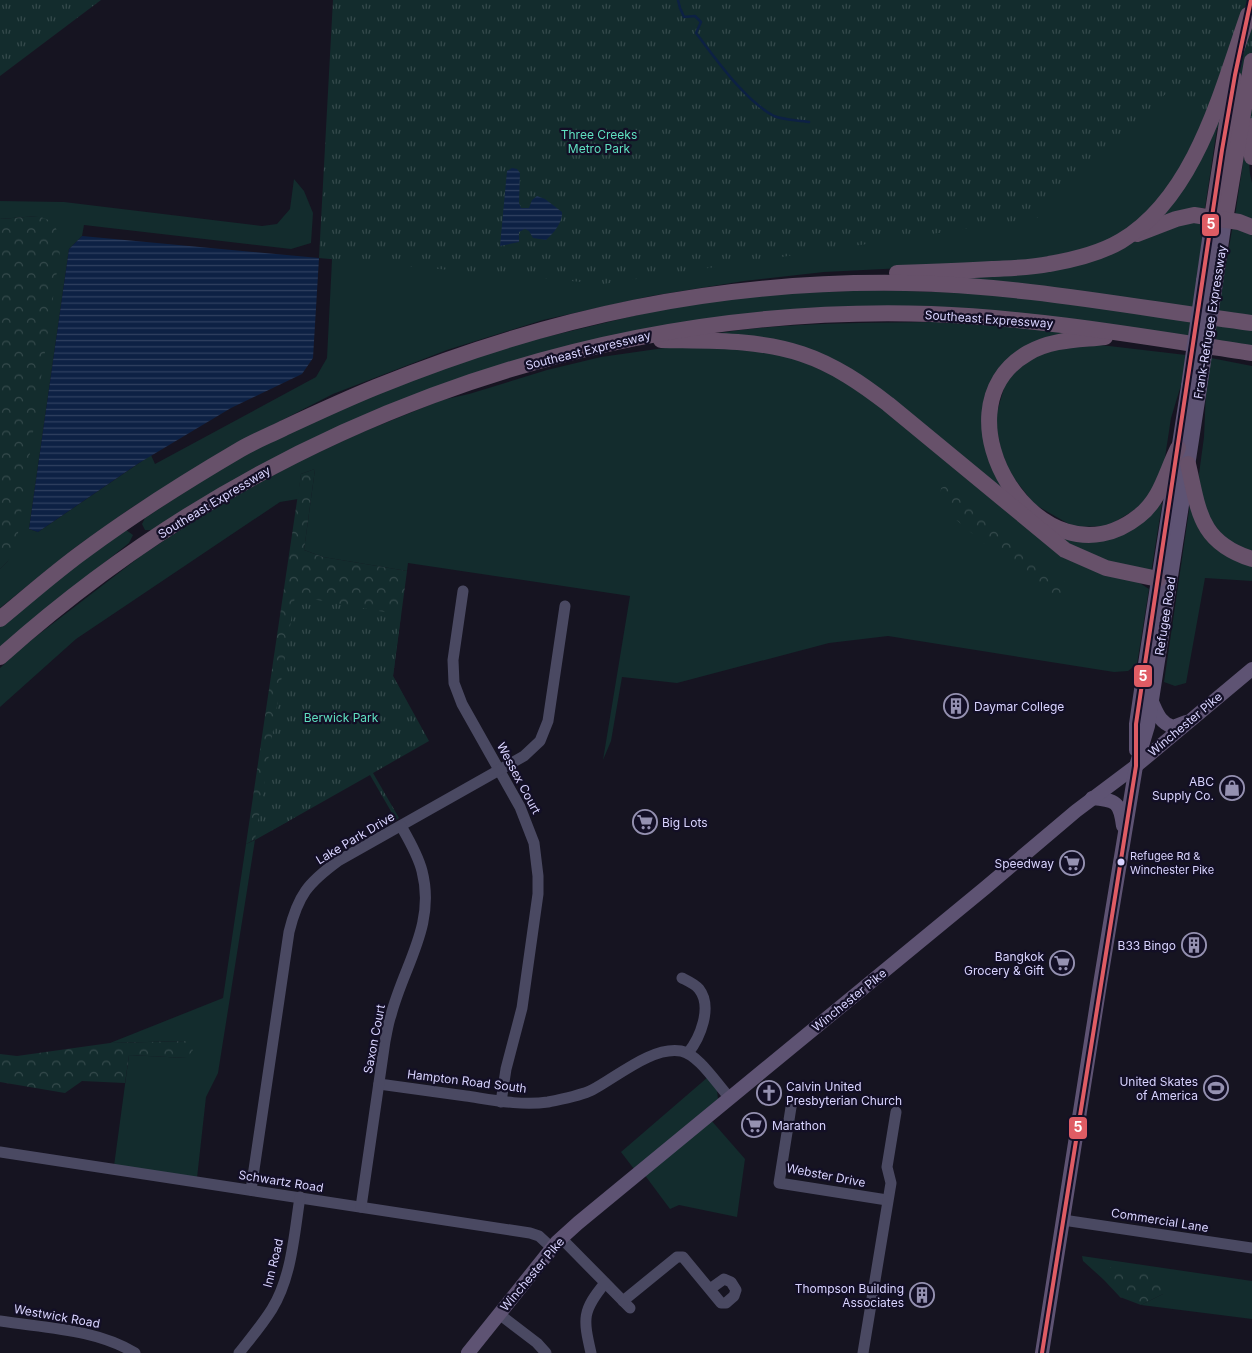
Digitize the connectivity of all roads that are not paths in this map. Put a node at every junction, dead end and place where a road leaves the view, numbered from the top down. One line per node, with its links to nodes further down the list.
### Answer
1 (1249, 7): 5 (highway, Frank-Refugee Expressway); 7 (highway)
2 (1252, 61): 5 (highway, Frank-Refugee Expressway)
3 (1252, 126): 4 (highway)
4 (1252, 156)
5 (1219, 219): 6 (highway); 7 (highway); 13 (main road, Frank-Refugee Expressway, bridge)
6 (1252, 227)
7 (1122, 241): 8 (highway)
8 (801, 285): 9 (highway); 20 (highway)
9 (1252, 324)
10 (1126, 334): 11 (highway, Southeast Expressway); 12 (highway, Southeast Expressway); 14 (highway)
11 (624, 340): 17 (highway); 21 (highway, Southeast Expressway)
12 (1252, 353)
13 (1194, 387): 14 (main road, Frank-Refugee Expressway); 15 (main road, Frank-Refugee Expressway)
14 (1178, 448): 17 (main road, Refugee Road)
15 (1188, 464): 16 (highway); 23 (main road, Refugee Road)
16 (1252, 559)
17 (1158, 579): 25 (main road, Refugee Road)
18 (463, 591): 26 (street, Wessex Court)
19 (565, 606): 26 (street, Lake Park Drive)
20 (0, 619)
21 (0, 657)
22 (1252, 670): 24 (main road, Winchester Pike)
23 (1152, 702): 24 (main road); 25 (main road, Refugee Road)
24 (1191, 719): 25 (main road, Winchester Pike)
25 (1136, 766): 27 (main road, Winchester Pike); 29 (main road, Refugee Road)
26 (500, 771): 28 (street, Lake Park Drive); 35 (street, Wessex Court)
27 (1092, 798): 29 (main road); 33 (main road, Winchester Pike)
28 (401, 826): 32 (street, Saxon Court); 38 (street, Lake Park Drive)
29 (1125, 835): 42 (main road, Refugee Road)
30 (682, 978): 31 (street)
31 (688, 1053): 33 (street); 35 (street, Hampton Road South)
32 (379, 1084): 35 (street, Hampton Road South); 41 (street, Saxon Court)
33 (729, 1097): 43 (main road, Winchester Pike)
34 (792, 1101): 40 (street, Webster Drive)
35 (501, 1102)
36 (896, 1112): 40 (street)
37 (0, 1152): 38 (street, Schwartz Road)
38 (250, 1190): 39 (street, Schwartz Road)
39 (300, 1197): 41 (street, Schwartz Road); 50 (street, Inn Road)
40 (888, 1200): 54 (street)
41 (360, 1207): 43 (street, Schwartz Road)
42 (1063, 1220): 44 (street, Commercial Lane); 55 (main road, Refugee Road)
43 (557, 1243): 45 (street, Schwartz Road); 47 (main road, Winchester Pike)
44 (1252, 1248)
45 (605, 1283): 46 (street, Schwartz Road); 53 (street)
46 (710, 1289)
47 (499, 1314): 51 (main road, Winchester Pike); 52 (street)
48 (0, 1321): 49 (street, Westwick Road)
49 (135, 1353)
50 (239, 1353)
51 (468, 1353)
52 (546, 1353)
53 (591, 1353)
54 (863, 1353)
55 (1042, 1353)

